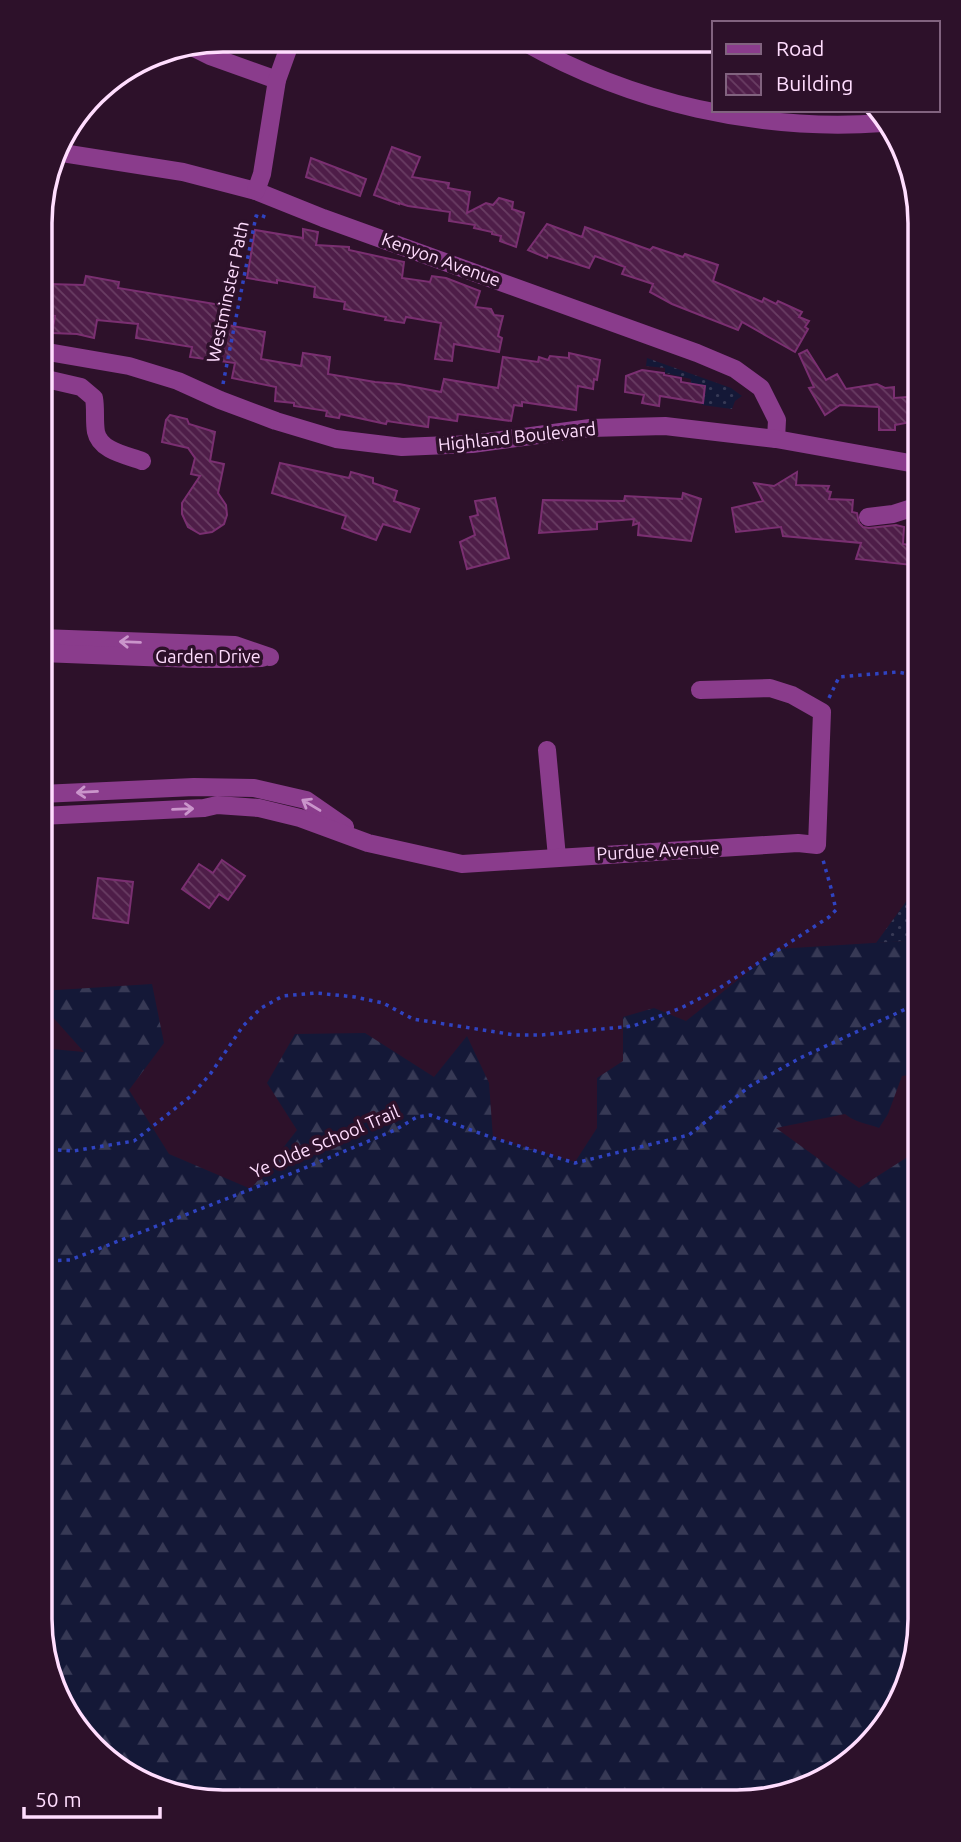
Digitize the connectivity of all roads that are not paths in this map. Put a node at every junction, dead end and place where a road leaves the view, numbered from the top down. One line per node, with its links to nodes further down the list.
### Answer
1 (543, 52): 5 (street)
2 (287, 53): 4 (street)
3 (206, 54): 4 (street)
4 (277, 80): 9 (street)
5 (712, 111)
6 (714, 112): 7 (street)
7 (876, 124)
8 (68, 154): 9 (street, Kenyon Avenue)
9 (263, 194): 12 (street, Kenyon Avenue)
10 (52, 353): 12 (street, Highland Boulevard)
11 (52, 380): 13 (street)
12 (776, 439): 14 (street, Highland Boulevard)
13 (142, 461)
14 (908, 463)
15 (908, 509): 16 (street)
16 (868, 517)
17 (52, 638): 18 (street, Garden Drive, one-way to 17)
18 (52, 653)
19 (700, 690): 24 (street, Purdue Avenue)
20 (547, 750): 24 (street)
21 (52, 793): 23 (street, Purdue Avenue, one-way to 21)
22 (52, 815): 23 (street, Purdue Avenue, one-way to 23)
23 (368, 842): 24 (street, Purdue Avenue)
24 (557, 857)

